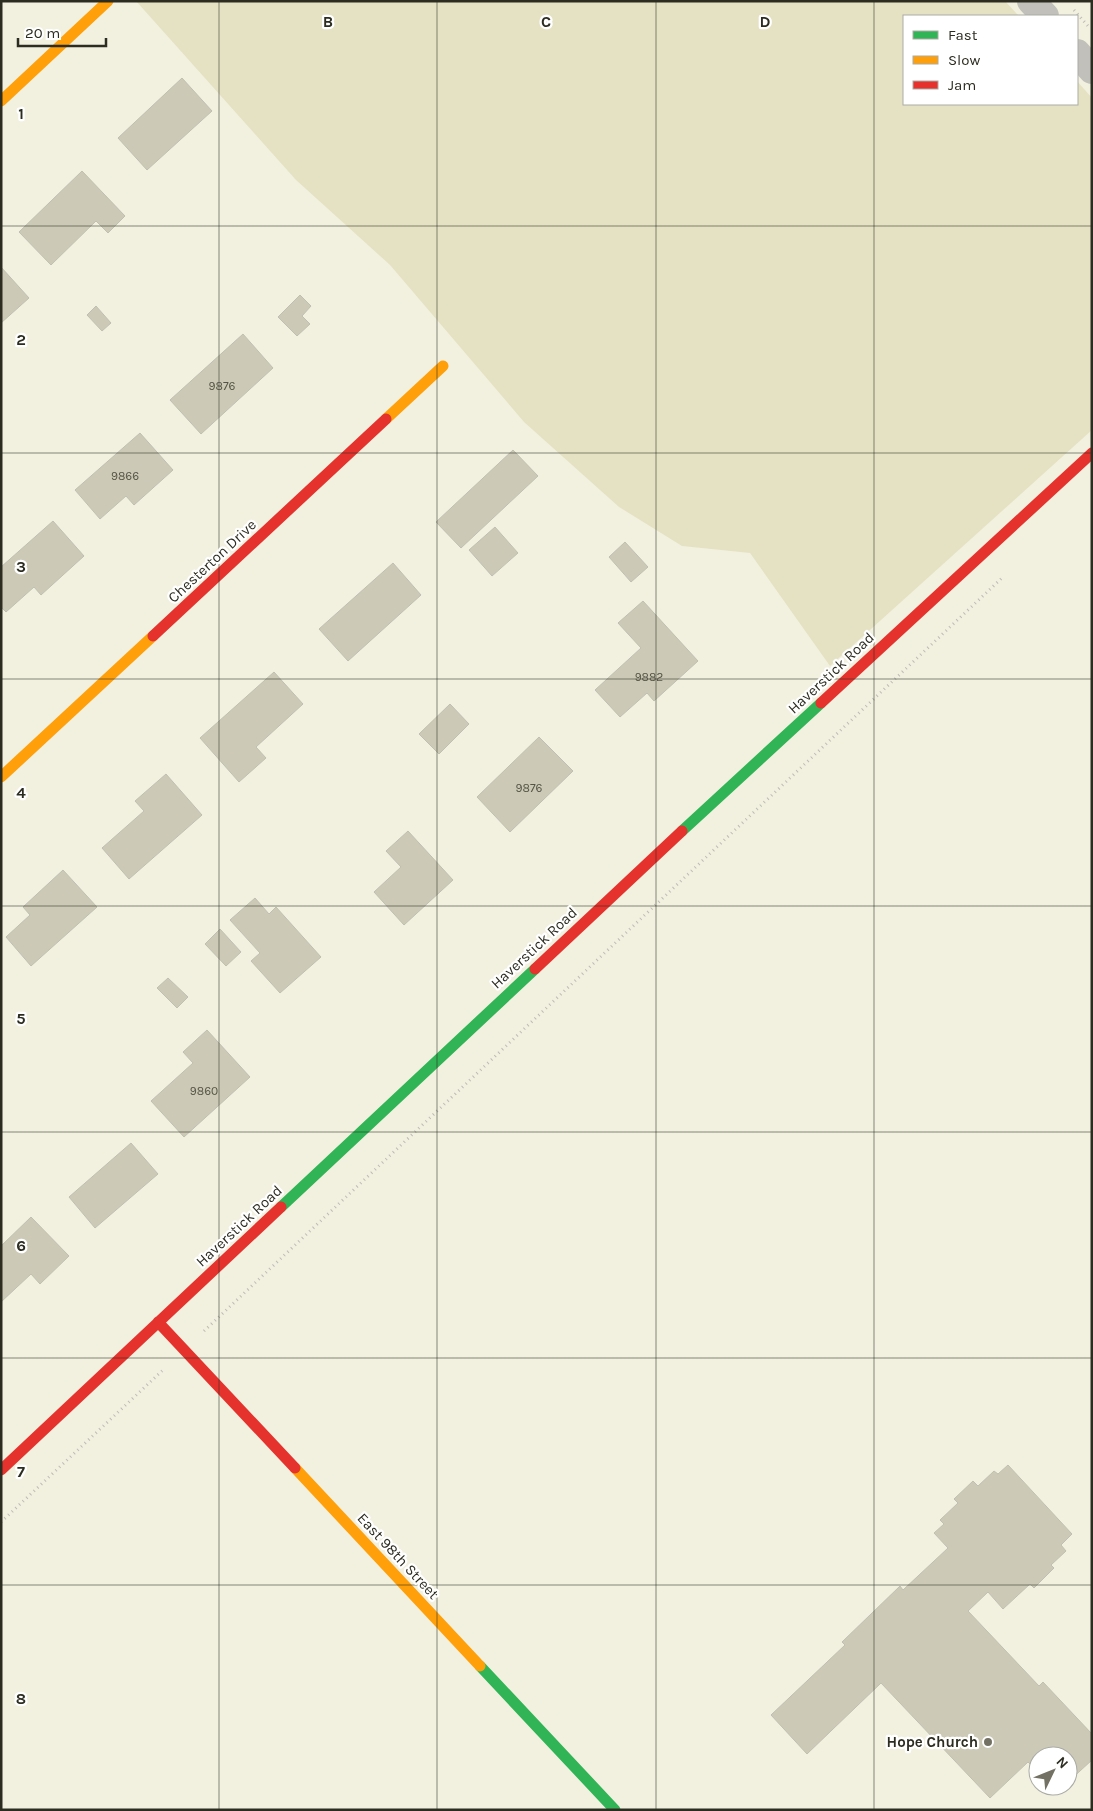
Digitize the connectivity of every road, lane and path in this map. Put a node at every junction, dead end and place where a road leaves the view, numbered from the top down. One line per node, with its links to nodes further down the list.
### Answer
1 (108, 1): 6 (street)
2 (1031, 1): 4 (street)
3 (1072, 8): 5 (path)
4 (1043, 15)
5 (1092, 30)
6 (1, 101)
7 (442, 366): 10 (street, Chesterton Drive)
8 (1092, 453): 11 (street, Haverstick Road)
9 (1005, 576): 12 (path)
10 (1, 777)
11 (158, 1322): 12 (street, East 98th Street); 13 (street, Haverstick Road)
12 (184, 1350): 14 (path); 15 (street, East 98th Street)
13 (1, 1470)
14 (1, 1522)
15 (615, 1810)

